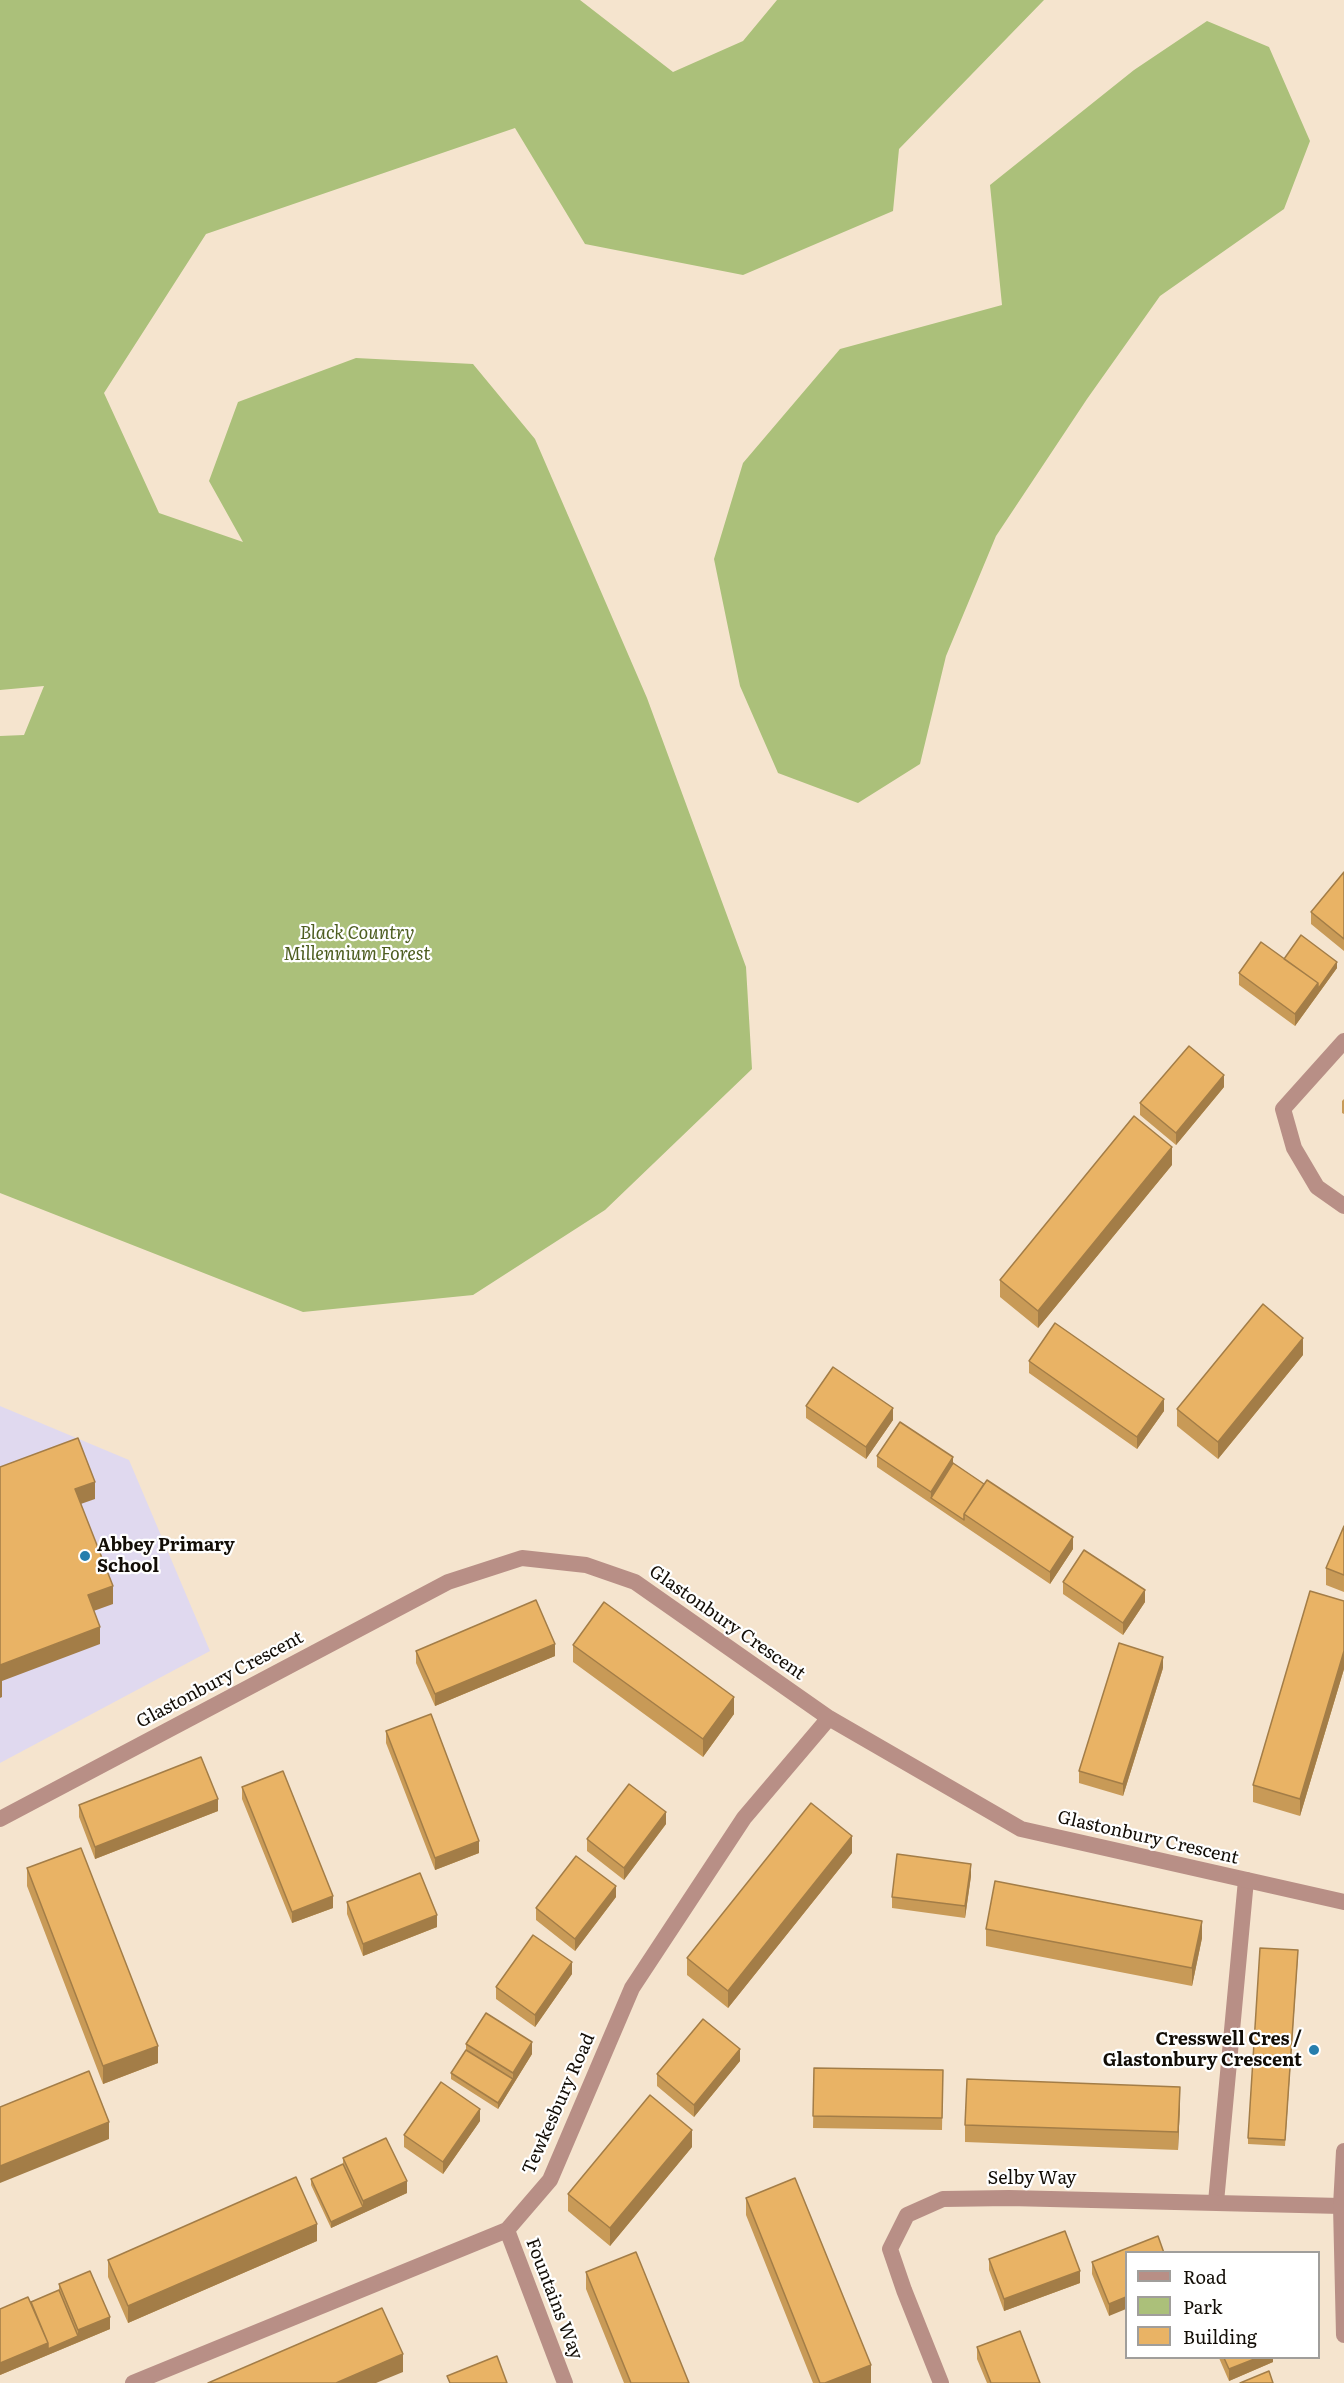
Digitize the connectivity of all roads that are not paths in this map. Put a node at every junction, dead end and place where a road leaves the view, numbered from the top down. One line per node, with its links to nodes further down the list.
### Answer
1 (1344, 1041): 2 (street)
2 (1344, 1206)
3 (829, 1718): 4 (street, Glastonbury Crescent); 5 (street, Glastonbury Crescent); 10 (street, Tewkesbury Road)
4 (0, 1819)
5 (1246, 1880): 6 (street, Glastonbury Crescent); 8 (street)
6 (1344, 1902)
7 (1344, 2151): 9 (street)
8 (1216, 2202): 9 (street, Selby Way); 14 (street, Selby Way)
9 (1341, 2206): 11 (street)
10 (507, 2230): 12 (street, Tewkesbury Road); 13 (street, Fountains Way)
11 (1344, 2335)
12 (133, 2383)
13 (565, 2383)
14 (941, 2383)

